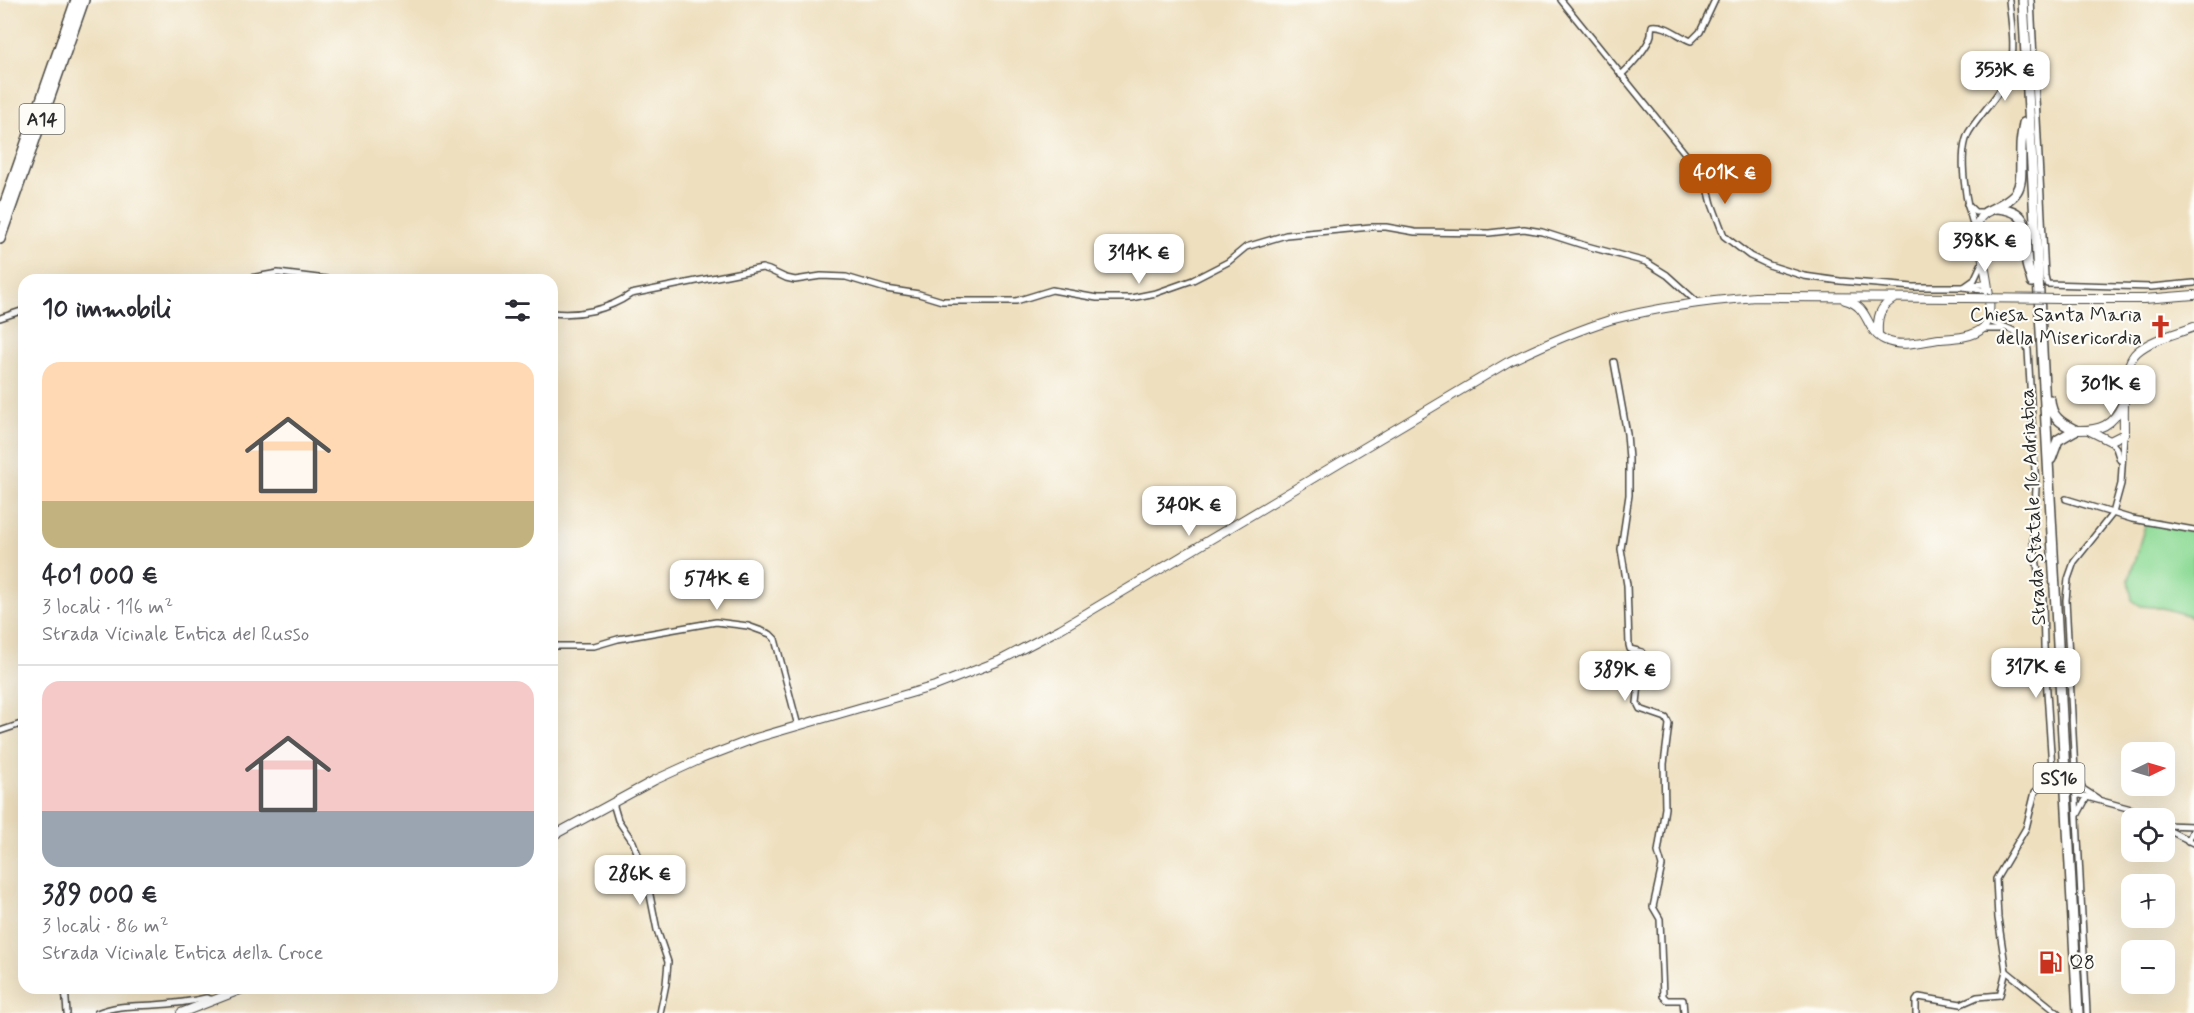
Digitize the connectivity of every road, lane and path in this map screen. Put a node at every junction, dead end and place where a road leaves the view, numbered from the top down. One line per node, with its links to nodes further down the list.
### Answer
1 (76, 0): 13 (highway, A14)
2 (84, 0): 15 (highway, A14)
3 (1561, 0): 9 (street)
4 (1715, 0): 9 (street)
5 (2009, 0): 11 (street)
6 (2017, 0): 10 (highway, Strada Statale 16 Adriatica / SS16)
7 (2023, 0): 36 (highway, Strada Statale 16 Adriatica / SS16)
8 (2031, 0): 18 (street)
9 (1621, 75): 19 (street)
10 (2024, 123): 12 (highway); 17 (highway, Strada Statale 16 Adriatica / SS16)
11 (1967, 204): 12 (street); 14 (street)
12 (1990, 210): 14 (main road); 17 (highway)
13 (0, 218)
14 (1977, 236): 16 (main road)
15 (0, 239)
16 (1983, 260): 19 (street); 20 (main road)
17 (2032, 282): 49 (highway, Strada Statale 16 Adriatica / SS16)
18 (2194, 283)
19 (1966, 286): 20 (street)
20 (1988, 291): 31 (main road)
21 (2194, 296): 24 (main road, bridge)
22 (1835, 297): 23 (main road); 25 (main road); 29 (main road)
23 (1872, 297): 24 (main road); 26 (main road); 29 (main road)
24 (1897, 298): 26 (main road)
25 (1697, 302): 28 (street); 52 (main road)
26 (1880, 311): 35 (main road)
27 (18, 312): 30 (street)
28 (558, 313)
29 (1866, 315): 35 (main road)
30 (0, 318)
31 (1989, 321): 33 (main road); 34 (street)
32 (2194, 327): 38 (main road)
33 (1983, 329): 34 (street); 35 (main road)
34 (2007, 330): 65 (street)
35 (1878, 335)
36 (2042, 337): 40 (highway); 45 (highway, Strada Statale 16 Adriatica / SS16)
37 (1614, 362): 73 (street)
38 (2125, 399): 39 (main road); 42 (main road)
39 (2104, 426): 41 (main road); 42 (main road)
40 (2075, 430): 41 (main road); 45 (highway)
41 (2090, 431): 43 (main road)
42 (2124, 435): 43 (main road); 44 (street)
43 (2110, 441): 44 (street)
44 (2122, 468): 47 (street)
45 (2049, 483): 49 (highway, Strada Statale 16 Adriatica / SS16)
46 (2066, 499): 47 (street)
47 (2113, 513): 48 (street); 54 (street)
48 (2194, 530)
49 (2049, 542): 76 (highway, Strada Statale 16 Adriatica / SS16); 77 (highway, Strada Statale 16 Adriatica / SS16)
50 (558, 646): 52 (street)
51 (18, 725): 53 (street)
52 (798, 726): 57 (main road)
53 (0, 731)
54 (2075, 772): 55 (street); 56 (street)
55 (2076, 794): 56 (street); 59 (street)
56 (2088, 795): 58 (street); 59 (street)
57 (613, 803): 63 (main road); 72 (street)
58 (2128, 808)
59 (2077, 815): 78 (street)
60 (2175, 826): 61 (street)
61 (2194, 827): 64 (street)
62 (2175, 832): 64 (street)
63 (558, 833)
64 (2192, 841)
65 (2006, 971): 74 (street); 75 (street)
66 (65, 994): 69 (street)
67 (230, 994): 68 (main road)
68 (215, 1000): 70 (street); 71 (main road)
69 (67, 1013)
70 (97, 1013)
71 (181, 1013)
72 (660, 1013)
73 (1684, 1013)
74 (1916, 1013)
75 (2058, 1013)
76 (2072, 1013)
77 (2078, 1013)
78 (2087, 1013)

